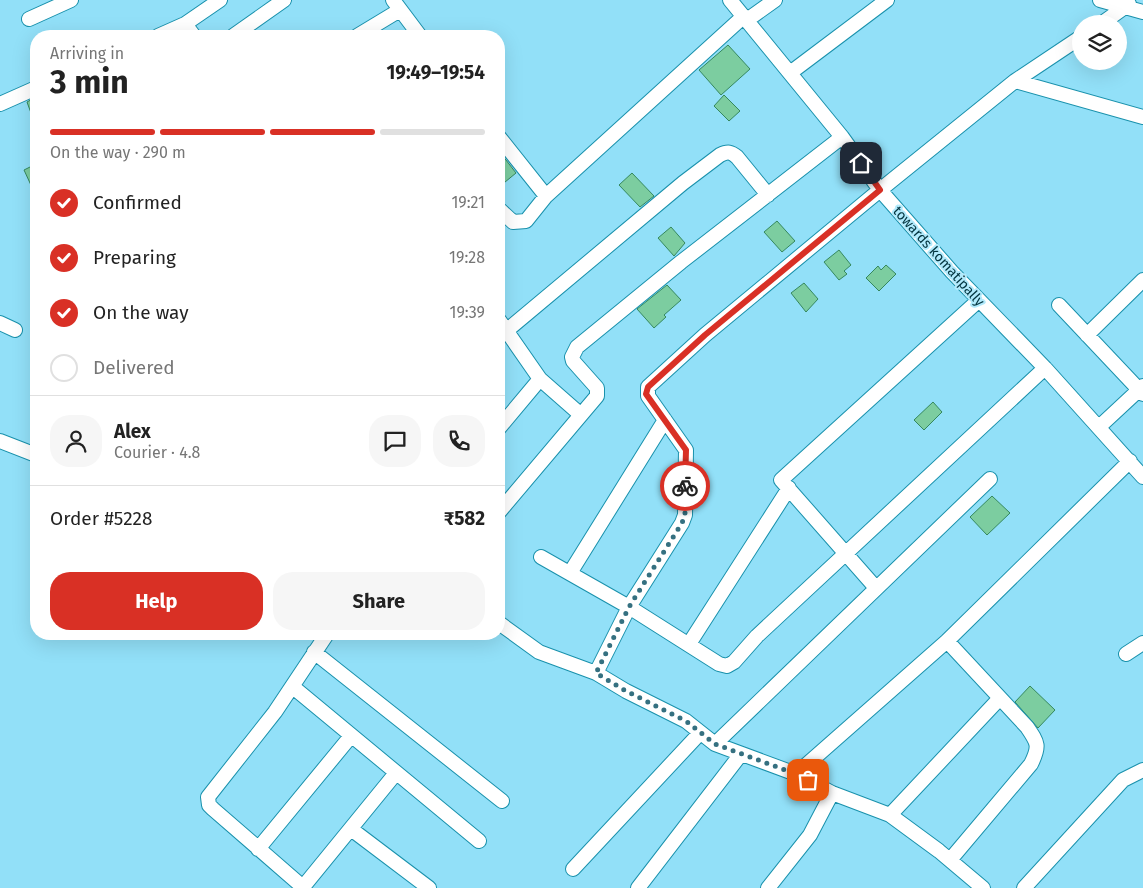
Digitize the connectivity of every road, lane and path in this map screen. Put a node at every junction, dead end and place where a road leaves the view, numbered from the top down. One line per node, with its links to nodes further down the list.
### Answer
1 (71, 0): 13 (street)
2 (220, 0): 14 (street)
3 (284, 0): 17 (street)
4 (730, 0): 12 (street, towards komatipally)
5 (776, 0): 12 (street)
6 (887, 0): 21 (street)
7 (1100, 0): 8 (street)
8 (1129, 4): 10 (street); 11 (street)
9 (396, 5): 18 (street); 19 (street)
10 (1143, 12)
11 (1114, 15)
12 (746, 18): 21 (street, towards komatipally); 30 (street)
13 (29, 19)
14 (185, 24): 15 (street); 16 (street)
15 (172, 30)
16 (190, 30)
17 (242, 30)
18 (365, 30)
19 (415, 30)
20 (1072, 43): 22 (street)
21 (790, 73): 26 (street, towards komatipally)
22 (1015, 81): 25 (street); 28 (street)
23 (30, 91): 24 (street)
24 (0, 104)
25 (1143, 117)
26 (842, 137): 28 (street, towards komatipally); 29 (street)
27 (505, 145): 30 (street)
28 (880, 190): 33 (street, towards komatipally); 44 (street)
29 (768, 195): 36 (street); 43 (street)
30 (546, 196): 31 (street)
31 (505, 215)
32 (1143, 280): 39 (street)
33 (979, 300): 40 (street, towards komatipally); 52 (street)
34 (1059, 305): 39 (street)
35 (0, 323): 37 (street)
36 (505, 327)
37 (15, 330)
38 (505, 333): 41 (street)
39 (1087, 335): 42 (street)
40 (1044, 368): 46 (street, towards komatipally); 54 (street)
41 (540, 379): 43 (street); 45 (street)
42 (1142, 390): 46 (street)
43 (581, 415): 53 (street)
44 (665, 420): 56 (street); 58 (street)
45 (505, 421)
46 (1099, 427): 49 (street, towards komatipally)
47 (0, 441): 48 (street)
48 (30, 453)
49 (1130, 462): 50 (street, towards komatipally); 61 (street)
50 (1143, 476)
51 (990, 479): 57 (street)
52 (789, 488): 54 (street); 63 (street)
53 (505, 505)
54 (846, 554): 57 (street); 63 (street)
55 (541, 557): 56 (street)
56 (570, 573): 58 (street)
57 (876, 588): 71 (street)
58 (629, 607): 63 (street); 66 (street)
59 (505, 627): 66 (street)
60 (323, 640): 64 (street)
61 (948, 641): 68 (street); 75 (street)
62 (1143, 643): 65 (street)
63 (689, 644)
64 (314, 652): 67 (street); 77 (street)
65 (1126, 654)
66 (596, 673): 69 (street)
67 (292, 687): 70 (street); 81 (street)
68 (1000, 698): 78 (street); 82 (street)
69 (700, 733): 71 (street); 83 (street)
70 (351, 736): 74 (street); 81 (street)
71 (715, 744): 72 (street)
72 (741, 754): 75 (street); 86 (street)
73 (1143, 770): 89 (street)
74 (396, 773): 79 (street); 80 (street)
75 (796, 774): 76 (street)
76 (832, 793): 78 (street); 87 (street)
77 (502, 801)
78 (890, 814): 82 (street)
79 (351, 829): 84 (street); 85 (street)
80 (479, 841)
81 (258, 848): 84 (street)
82 (950, 860): 88 (street)
83 (573, 869)
84 (304, 888)
85 (429, 888)
86 (638, 888)
87 (768, 888)
88 (983, 888)
89 (1024, 888)

